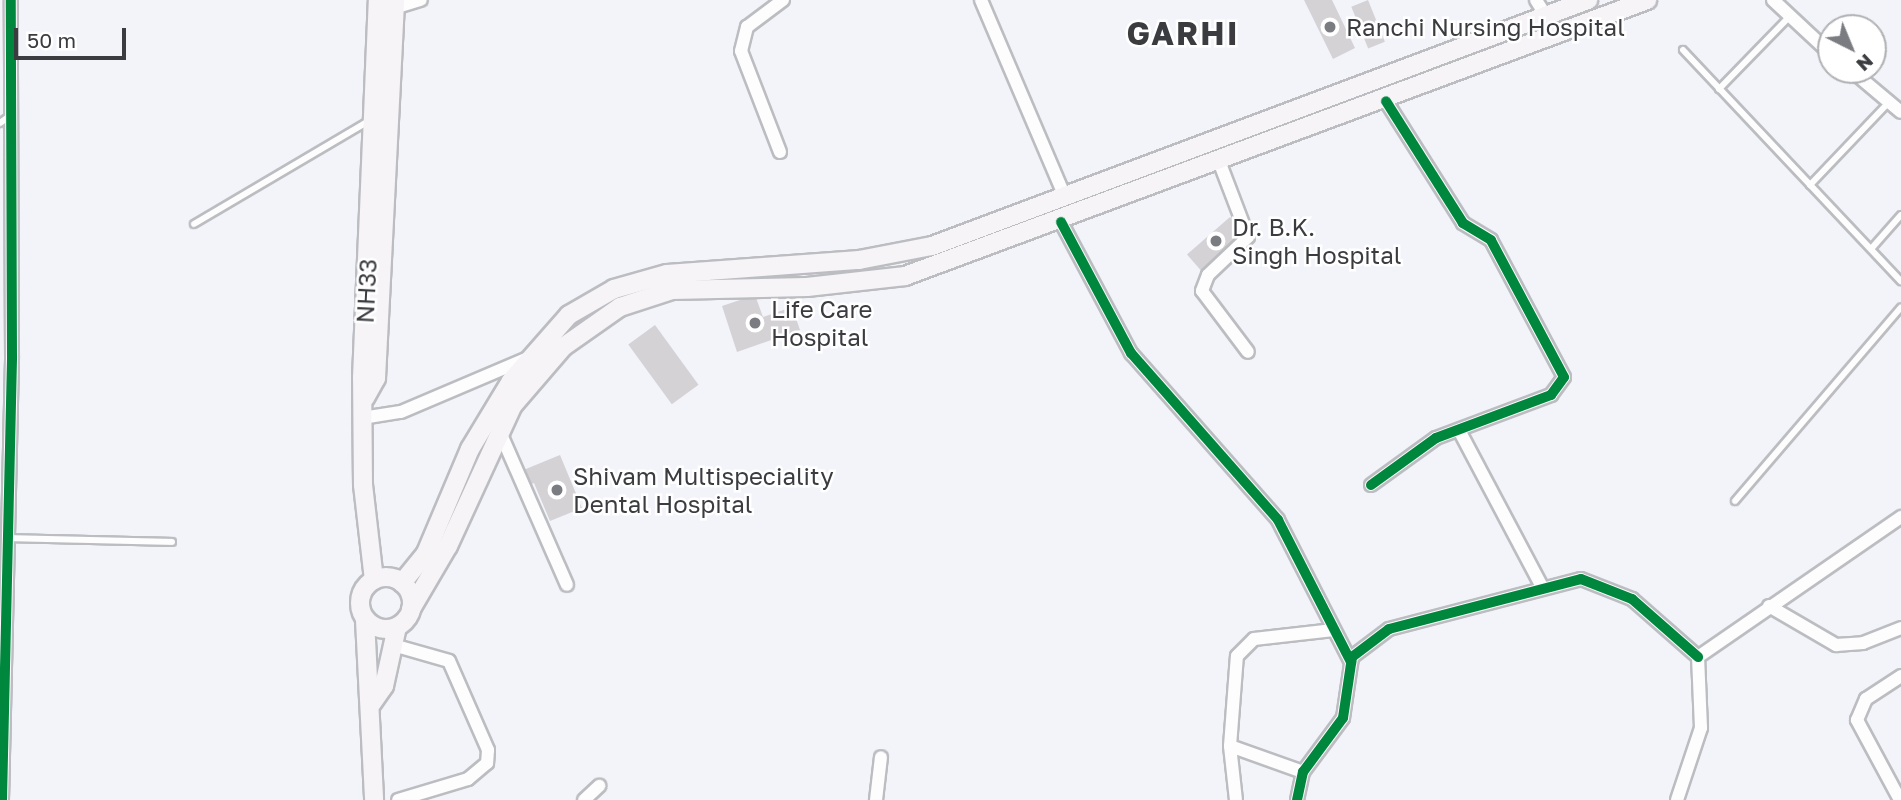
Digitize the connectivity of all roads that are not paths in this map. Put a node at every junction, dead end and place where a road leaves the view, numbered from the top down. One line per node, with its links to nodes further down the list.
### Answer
1 (11, 0): 18 (street)
2 (421, 0): 8 (street)
3 (783, 0): 20 (street)
4 (981, 0): 23 (street)
5 (1587, 0): 9 (main road)
6 (1647, 0): 15 (main road)
7 (1773, 0): 10 (street)
8 (389, 3): 19 (main road, NH33); 32 (main road)
9 (1541, 8): 23 (main road)
10 (1789, 17): 11 (street); 14 (lane)
11 (1817, 42)
12 (1683, 50): 14 (lane)
13 (1868, 84): 16 (street)
14 (1719, 89): 22 (lane)
15 (1386, 101): 21 (main road); 35 (street)
16 (1889, 102): 17 (street); 22 (lane)
17 (1901, 112)
18 (5, 119): 39 (street)
19 (374, 119): 26 (lane); 32 (main road, NH33)
20 (780, 152)
21 (1219, 161): 25 (main road); 30 (street)
22 (1810, 185): 27 (lane)
23 (1065, 197): 31 (main road)
24 (1901, 215): 27 (lane)
25 (1061, 222): 34 (main road); 50 (street)
26 (194, 224)
27 (1871, 249): 28 (lane)
28 (1901, 281)
29 (1901, 307): 37 (lane)
30 (1248, 352)
31 (528, 358): 33 (street); 42 (main road)
32 (365, 398): 33 (main road, NH33)
33 (362, 418): 41 (main road, NH33)
34 (499, 430): 43 (street); 46 (main road)
35 (1459, 430): 36 (street); 44 (street)
36 (1371, 485)
37 (1735, 501)
38 (1901, 517): 45 (street)
39 (8, 538): 40 (lane); 60 (street)
40 (172, 542)
41 (374, 580): 42 (main road); 47 (main road)
42 (402, 583): 46 (main road)
43 (567, 585)
44 (1542, 587): 52 (street); 53 (street)
45 (1769, 606): 49 (street); 52 (street)
46 (411, 609): 48 (main road)
47 (365, 620): 48 (main road); 55 (main road)
48 (397, 627): 51 (main road)
49 (1901, 628)
50 (1334, 629): 53 (street); 56 (street)
51 (393, 645): 55 (main road); 62 (street)
52 (1698, 657): 67 (street)
53 (1351, 663): 58 (street)
54 (1901, 676): 68 (street)
55 (372, 703): 61 (main road)
56 (1230, 746): 58 (street); 65 (street)
57 (881, 757): 64 (street)
58 (1304, 772): 66 (street)
59 (599, 786): 63 (street)
60 (2, 800)
61 (374, 800)
62 (398, 800)
63 (584, 800)
64 (876, 800)
65 (1236, 800)
66 (1297, 800)
67 (1677, 800)
68 (1900, 800)

